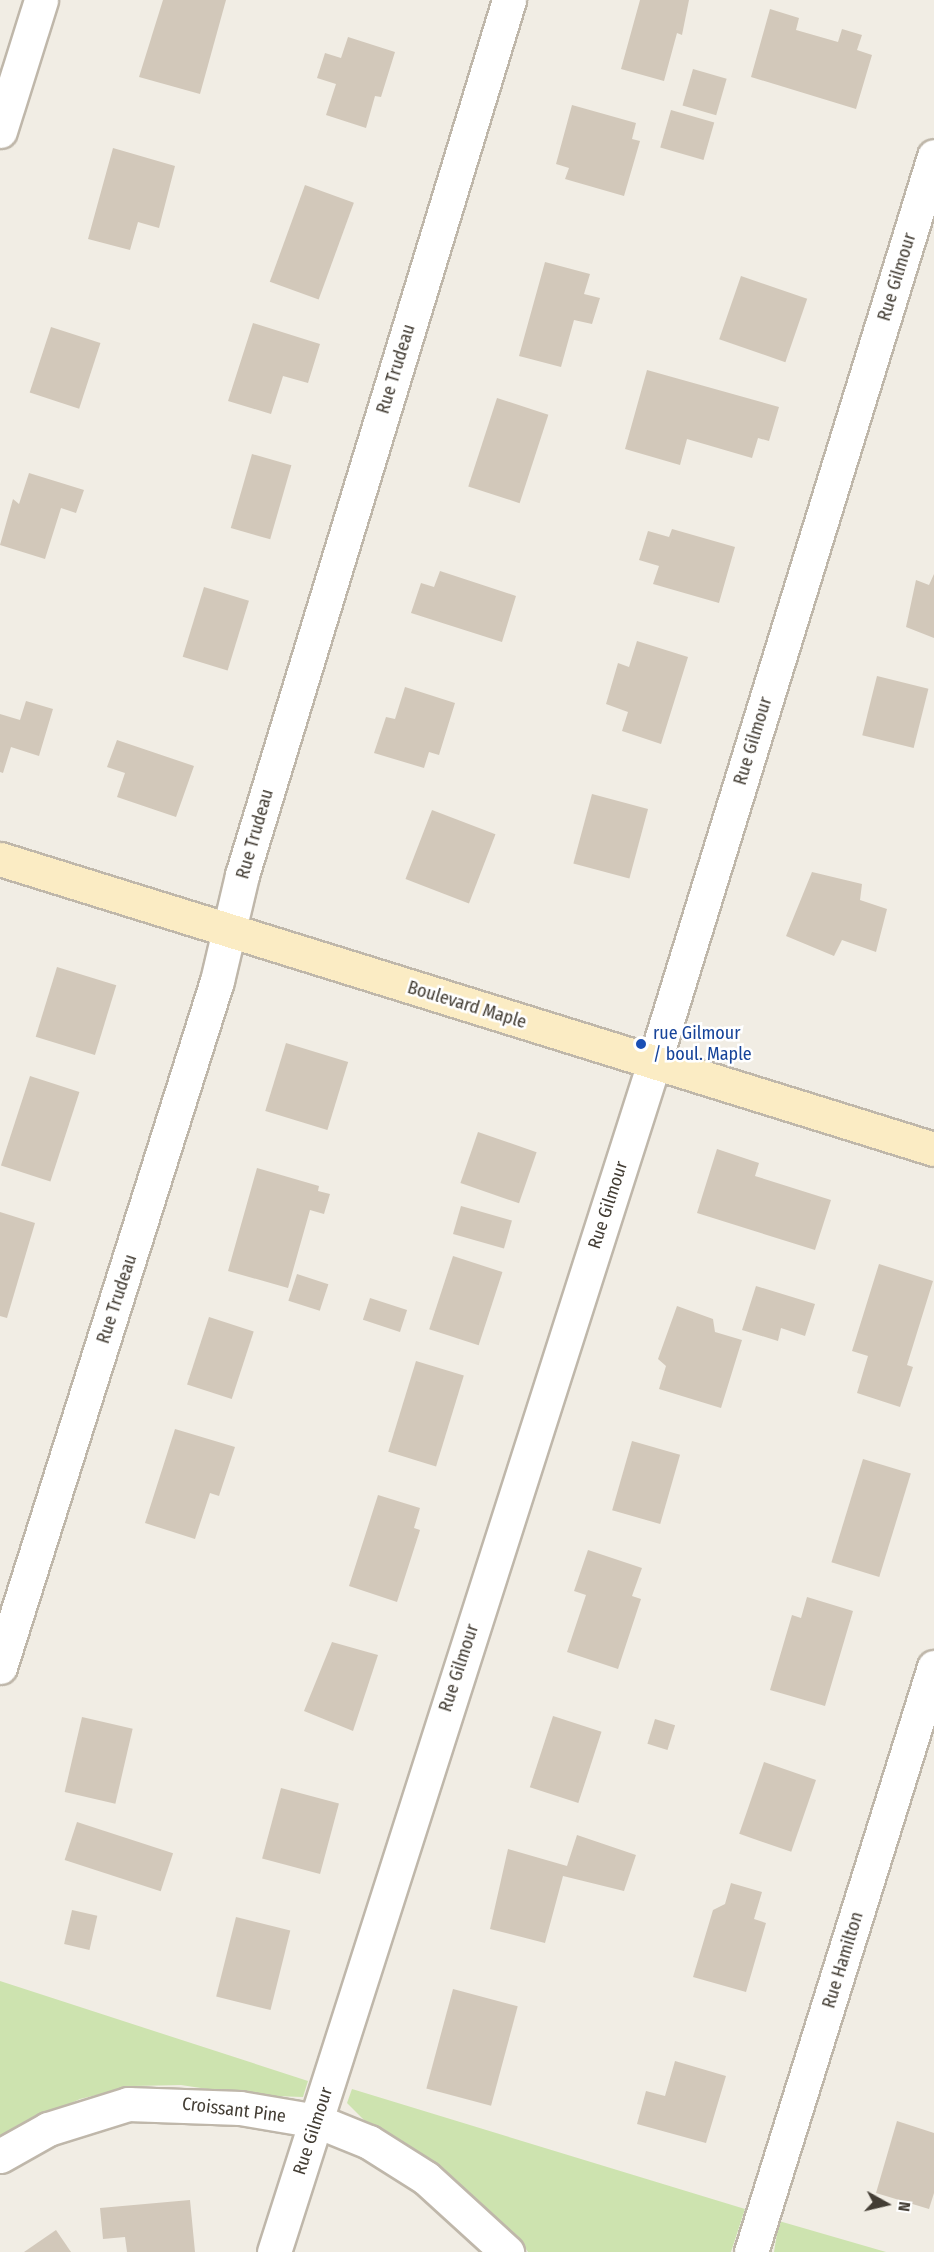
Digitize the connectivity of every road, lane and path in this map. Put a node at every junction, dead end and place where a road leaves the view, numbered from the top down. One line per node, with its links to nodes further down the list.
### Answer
1 (41, 0): 3 (street)
2 (509, 0): 6 (street, Rue Trudeau)
3 (0, 131)
4 (934, 156): 7 (street, Rue Gilmour)
5 (0, 859): 6 (street, Boulevard Maple)
6 (230, 930): 7 (street, Boulevard Maple); 9 (street, Rue Trudeau)
7 (654, 1064): 8 (street, Boulevard Maple); 11 (street, Rue Gilmour)
8 (934, 1149)
9 (0, 1667)
10 (934, 1667): 15 (street, Rue Hamilton)
11 (317, 2121): 12 (street, Croissant Pine); 13 (street, Rue Gilmour); 14 (street, Croissant Pine)
12 (0, 2156)
13 (274, 2252)
14 (507, 2252)
15 (751, 2252)

